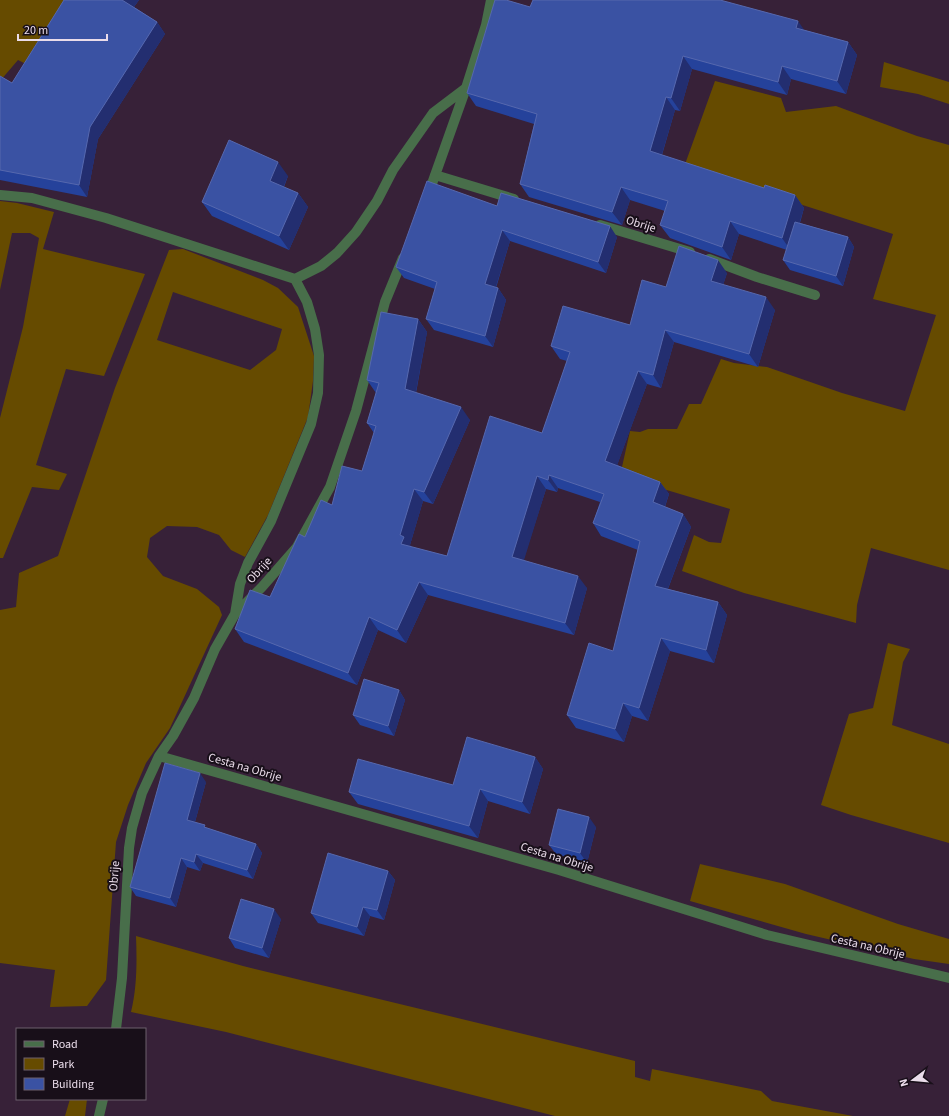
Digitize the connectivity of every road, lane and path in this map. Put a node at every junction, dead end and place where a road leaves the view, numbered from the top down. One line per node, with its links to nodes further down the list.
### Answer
1 (491, 0): 2 (street)
2 (466, 88): 3 (street); 9 (street)
3 (435, 175): 5 (street); 6 (street)
4 (0, 195): 9 (street)
5 (424, 203)
6 (526, 203)
7 (594, 223): 10 (street, Obrije)
8 (408, 246): 11 (street, Obrije)
9 (295, 279): 11 (street)
10 (815, 295)
11 (235, 614): 12 (street, Obrije)
12 (159, 756): 13 (street, Cesta na Obrije); 14 (street, Obrije)
13 (949, 978)
14 (116, 1028)
15 (103, 1100): 16 (street)
16 (99, 1116)

